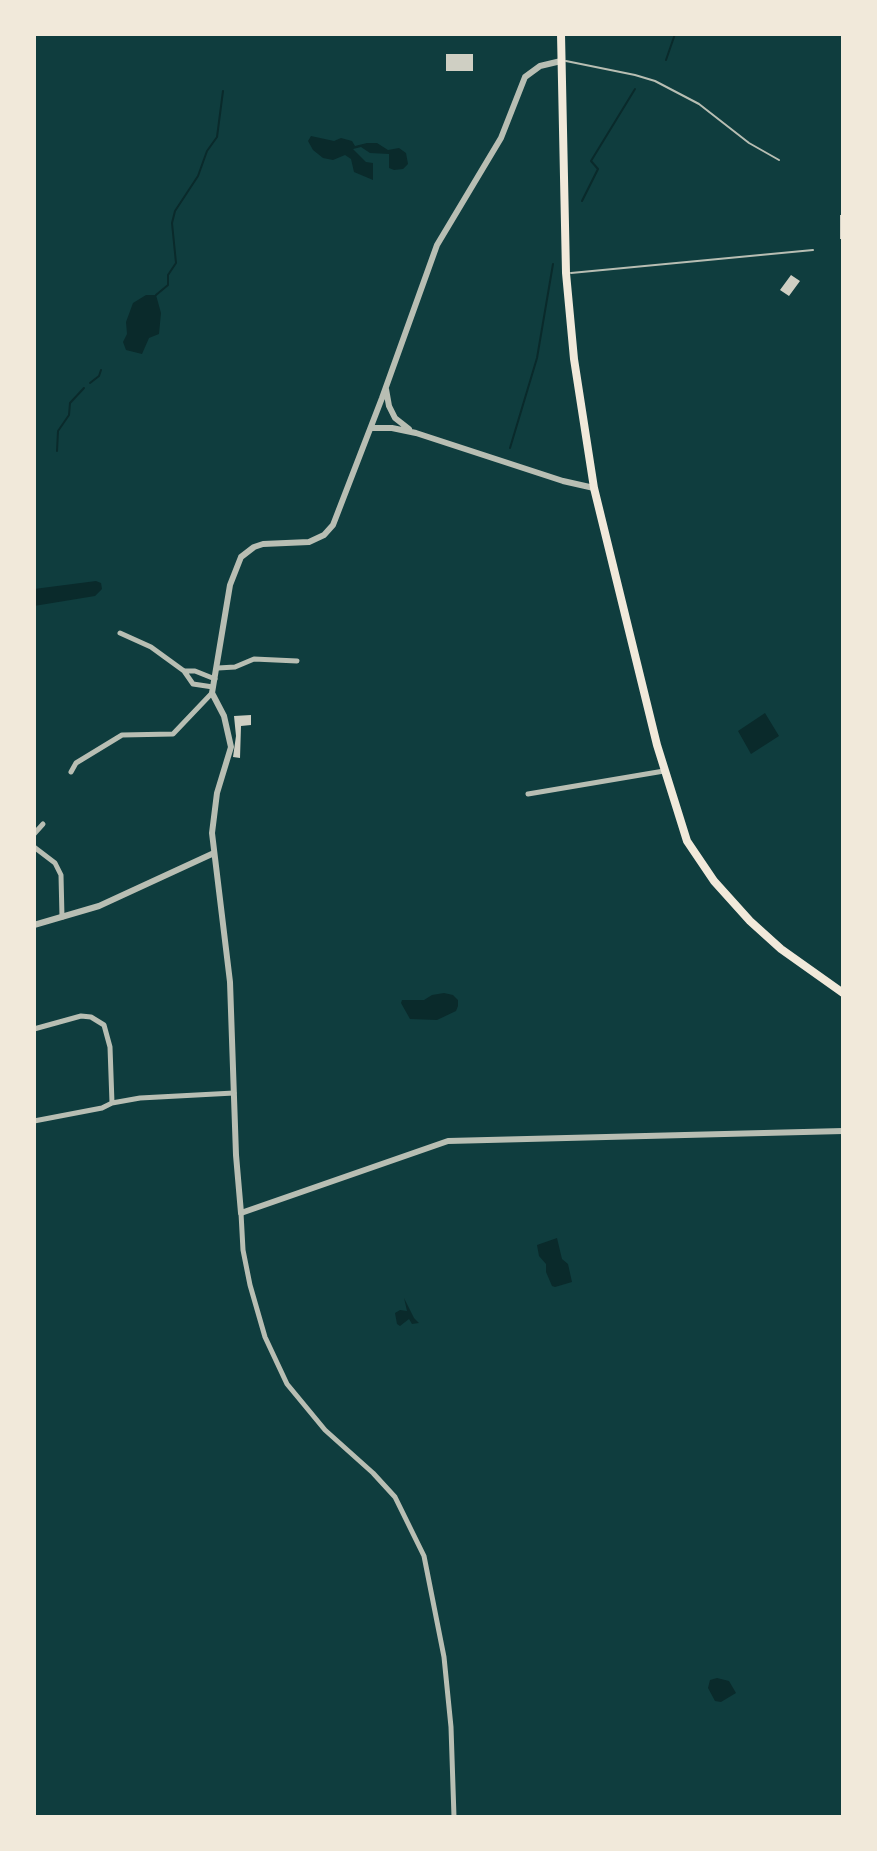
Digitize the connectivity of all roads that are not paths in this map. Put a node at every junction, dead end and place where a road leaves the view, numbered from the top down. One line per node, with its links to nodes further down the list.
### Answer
1 (561, 34): 2 (main road)
2 (561, 61): 3 (lane); 5 (main road); 6 (street)
3 (779, 160)
4 (813, 250): 5 (lane)
5 (566, 273): 9 (main road)
6 (386, 388): 7 (street); 8 (street)
7 (371, 428): 8 (street); 14 (street)
8 (416, 433): 9 (street)
9 (594, 488): 17 (main road)
10 (120, 633): 11 (street)
11 (137, 640): 12 (street); 15 (street)
12 (134, 648)
13 (297, 661): 14 (street)
14 (218, 668): 16 (street)
15 (184, 671): 16 (street); 16 (street)
16 (213, 686): 18 (street); 23 (street)
17 (665, 771): 19 (street); 26 (main road)
18 (71, 772)
19 (528, 794)
20 (43, 824): 21 (street)
21 (34, 834)
22 (34, 847): 24 (street)
23 (214, 853): 24 (street); 28 (street)
24 (62, 918): 25 (street)
25 (34, 925)
26 (843, 993)
27 (34, 1029): 29 (street)
28 (235, 1093): 29 (street); 32 (street)
29 (112, 1103): 30 (street)
30 (34, 1121)
31 (843, 1131): 32 (street)
32 (241, 1213): 33 (street)
33 (454, 1817)

